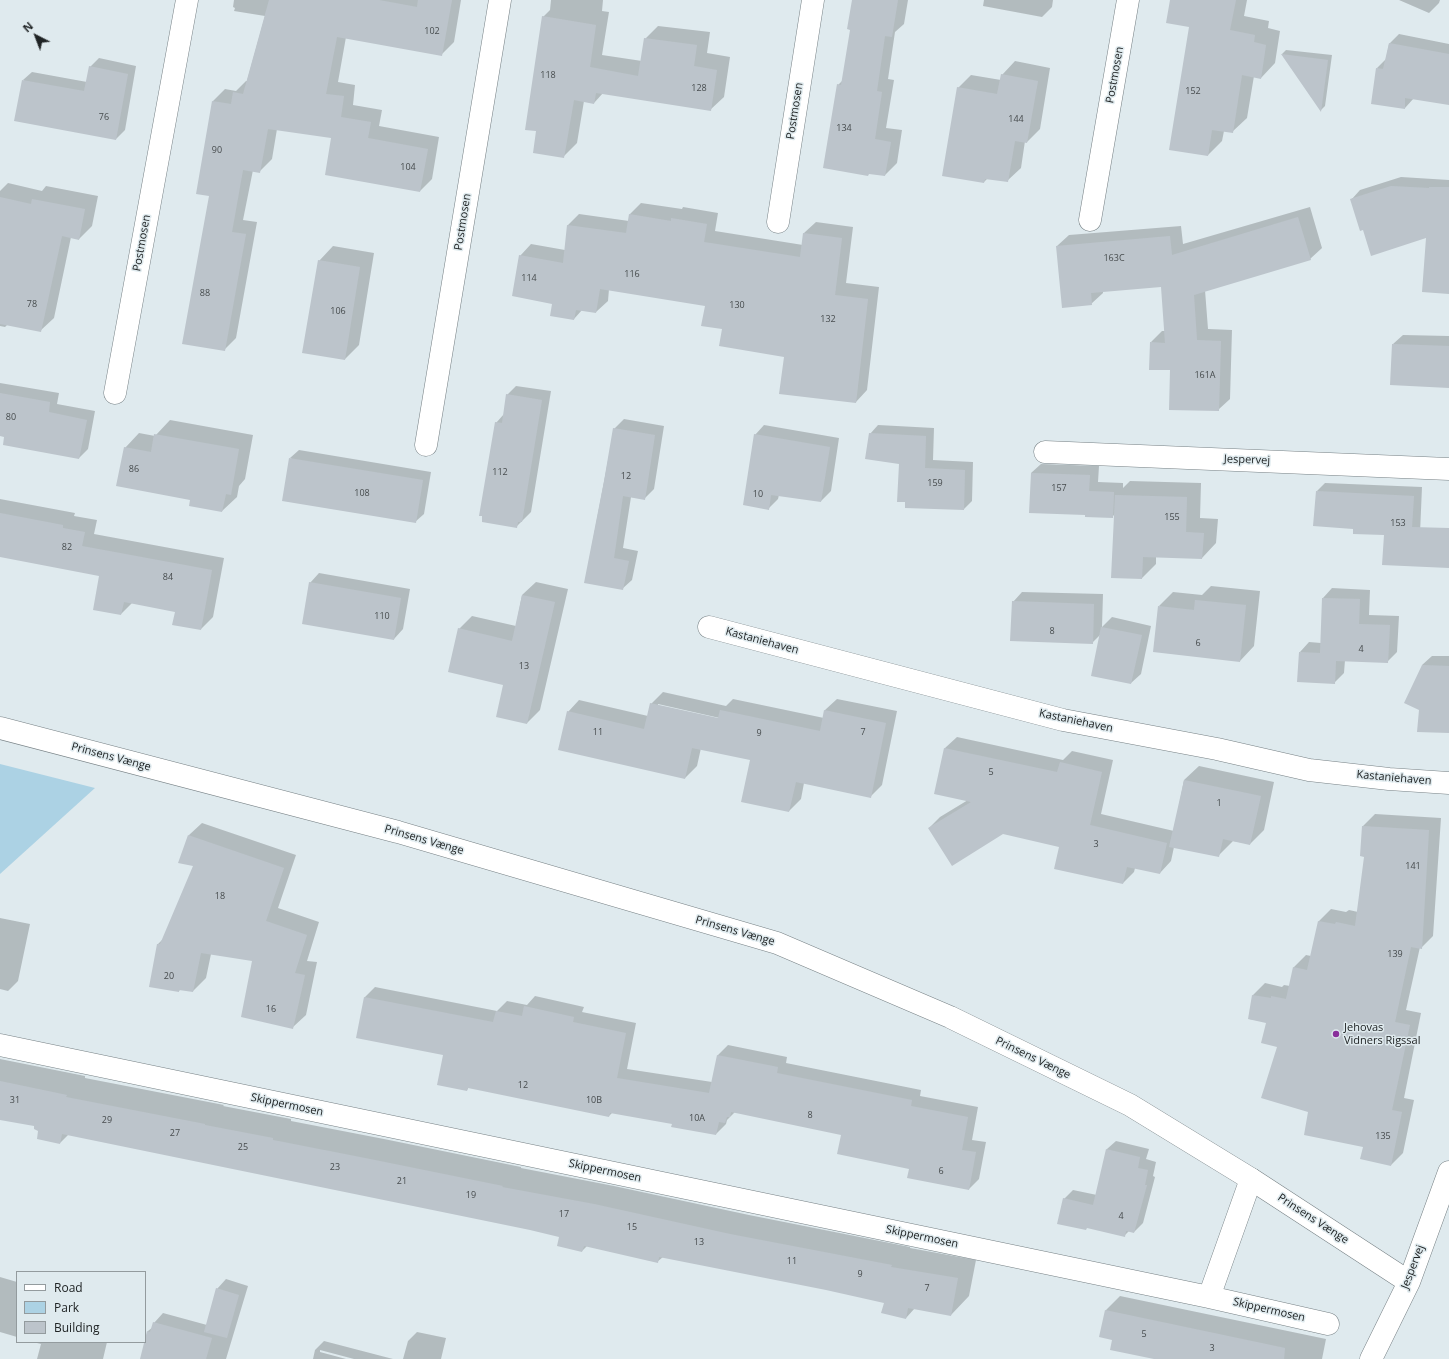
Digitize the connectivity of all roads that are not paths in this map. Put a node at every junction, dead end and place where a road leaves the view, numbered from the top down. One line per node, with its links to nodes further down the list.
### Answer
1 (187, 0): 7 (street, Postmosen)
2 (500, 0): 8 (street, Postmosen)
3 (813, 0): 6 (street, Postmosen)
4 (1128, 0): 5 (street, Postmosen)
5 (1090, 220)
6 (778, 222)
7 (115, 393)
8 (426, 445)
9 (1045, 452): 10 (street, Jespervej)
10 (1449, 468)
11 (709, 627): 13 (street, Kastaniehaven)
12 (0, 728): 16 (street, Prinsens Vænge)
13 (1449, 783)
14 (0, 1045): 18 (street, Skippermosen)
15 (1449, 1172): 17 (street, Jespervej)
16 (1251, 1179): 17 (street, Prinsens Vænge); 18 (street)
17 (1409, 1282): 20 (street, Jespervej)
18 (1209, 1297): 19 (street, Skippermosen)
19 (1328, 1324)
20 (1371, 1359)

